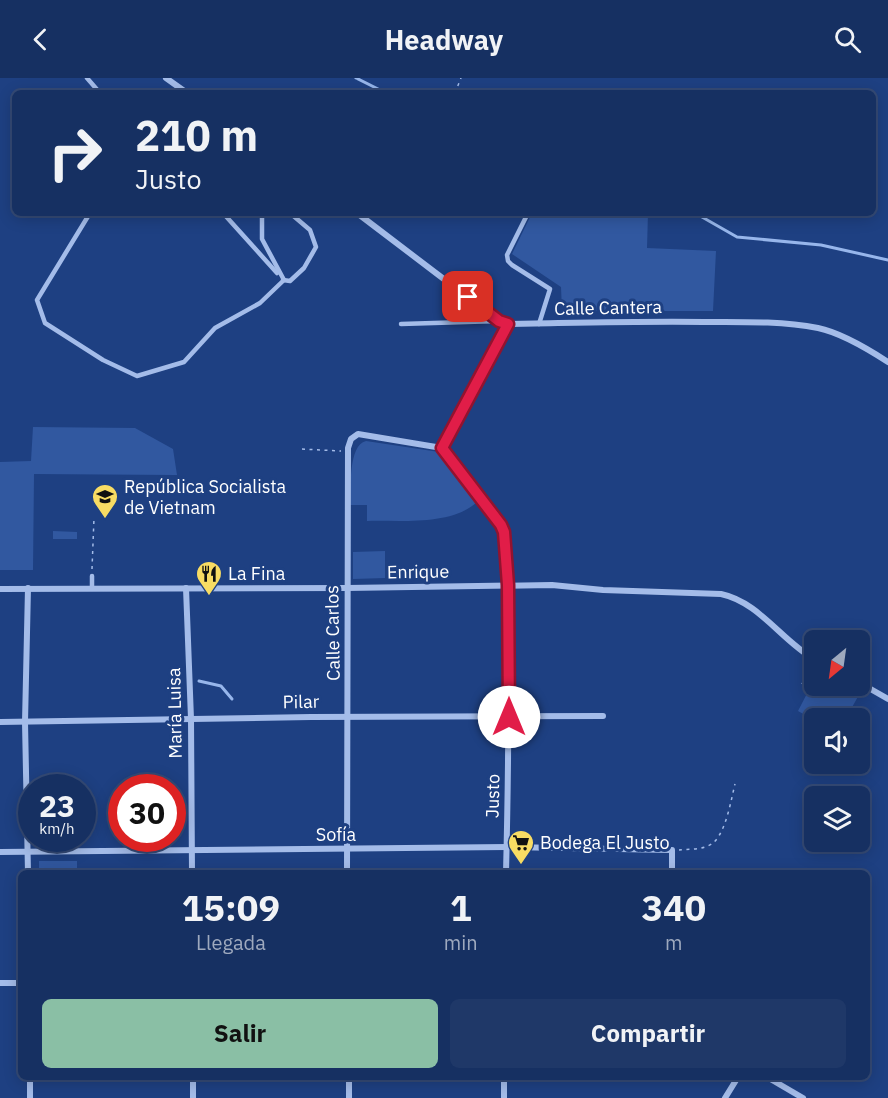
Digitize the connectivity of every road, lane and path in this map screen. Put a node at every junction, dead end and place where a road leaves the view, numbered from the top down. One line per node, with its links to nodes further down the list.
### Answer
1 (87, 78): 3 (lane)
2 (166, 78): 4 (street)
3 (97, 90)
4 (184, 90)
5 (88, 216): 11 (lane)
6 (226, 216): 11 (lane)
7 (262, 216): 11 (lane)
8 (294, 216): 11 (lane)
9 (361, 216): 12 (street, Calle Cantera)
10 (526, 216): 15 (lane)
11 (284, 280)
12 (499, 321): 13 (lane); 14 (street, Calle Cantera)
13 (401, 324)
14 (508, 324): 15 (street, Calle Cantera); 17 (street)
15 (539, 324): 16 (street, Calle Cantera)
16 (888, 362)
17 (442, 448): 19 (street, Calle Carlos); 22 (street, Justo)
18 (302, 449): 19 (path)
19 (348, 452): 26 (street, Calle Carlos)
20 (94, 518): 21 (path)
21 (92, 576): 24 (lane)
22 (508, 585): 26 (street, Enrique); 28 (street, Enrique); 35 (street, Justo)
23 (28, 588): 24 (street, Enrique); 27 (street, Enrique); 38 (street)
24 (92, 588): 25 (street, Enrique)
25 (186, 588): 26 (street, Enrique); 36 (street, María Luisa)
26 (347, 588): 34 (street, Calle Carlos)
27 (0, 589)
28 (804, 652)
29 (804, 680): 30 (path)
30 (802, 684)
31 (870, 689): 32 (street)
32 (888, 699)
33 (603, 716): 35 (street, Pilar)
34 (349, 717): 35 (street, Pilar); 36 (street, Pilar); 43 (street, Calle Carlos)
35 (509, 717): 41 (street, Justo)
36 (191, 719): 38 (street, Pilar); 42 (street, María Luisa)
37 (0, 722): 38 (street, Pilar)
38 (26, 722): 39 (street)
39 (27, 774)
40 (735, 784): 44 (path)
41 (507, 847): 43 (street, Sofía); 44 (street, Sofía); 52 (street, Justo)
42 (192, 850): 43 (street, Sofía); 46 (street, Sofía); 50 (street, María Luisa)
43 (348, 850): 51 (street, Calle Carlos)
44 (672, 850): 53 (street)
45 (18, 851): 47 (street, Sofía)
46 (96, 851)
47 (0, 852)
48 (28, 852): 49 (street)
49 (28, 870)
50 (192, 870)
51 (347, 870)
52 (506, 870)
53 (672, 870)
54 (18, 983): 55 (street)
55 (0, 984)
56 (30, 1080): 62 (street)
57 (193, 1080): 63 (street)
58 (349, 1080): 64 (street)
59 (504, 1080): 65 (street)
60 (736, 1080): 66 (street)
61 (773, 1080): 67 (street)
62 (30, 1098)
63 (193, 1098)
64 (349, 1098)
65 (504, 1098)
66 (725, 1098)
67 (803, 1098)

